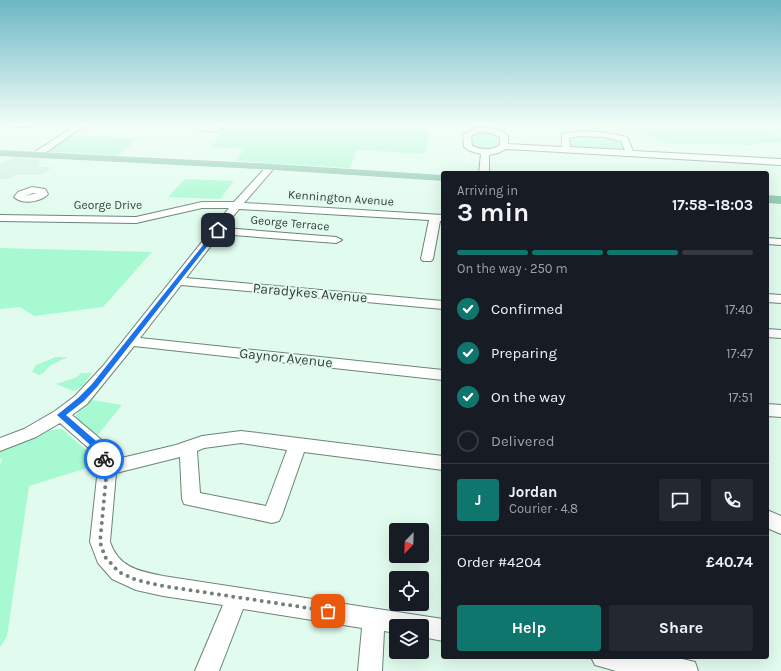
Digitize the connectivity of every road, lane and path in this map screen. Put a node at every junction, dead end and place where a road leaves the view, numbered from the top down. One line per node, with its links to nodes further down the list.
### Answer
1 (42, 155): 5 (main road)
2 (485, 155): 6 (street)
3 (669, 155): 4 (street)
4 (781, 162)
5 (271, 167): 7 (main road); 11 (street)
6 (484, 171)
7 (441, 178)
8 (26, 199): 12 (street)
9 (769, 199): 10 (main road)
10 (781, 200)
11 (237, 205): 12 (street, George Drive); 13 (street, Kennington Avenue); 15 (street)
12 (13, 217): 14 (street, George Drive)
13 (439, 217): 19 (street)
14 (0, 218)
15 (218, 230): 16 (street, George Terrace); 20 (street)
16 (336, 240)
17 (769, 241): 18 (street)
18 (781, 242)
19 (427, 259)
20 (177, 281): 23 (street, Paradykes Avenue); 26 (street)
21 (769, 298): 22 (street)
22 (781, 299)
23 (441, 304)
24 (769, 333): 25 (street)
25 (781, 334)
26 (130, 341): 27 (street, Gaynor Avenue); 30 (street)
27 (441, 375)
28 (769, 410): 29 (street)
29 (781, 411)
30 (61, 415): 31 (street); 35 (street)
31 (0, 445)
32 (298, 445): 33 (street); 33 (street); 34 (street)
33 (188, 447): 35 (street)
34 (441, 462)
35 (107, 468): 38 (street)
36 (769, 519): 37 (street)
37 (781, 526)
38 (237, 597): 39 (street); 44 (street)
39 (374, 618): 40 (street); 45 (street)
40 (389, 621)
41 (429, 627): 42 (street)
42 (441, 630)
43 (615, 659): 46 (street)
44 (207, 671)
45 (370, 671)
46 (686, 671)

